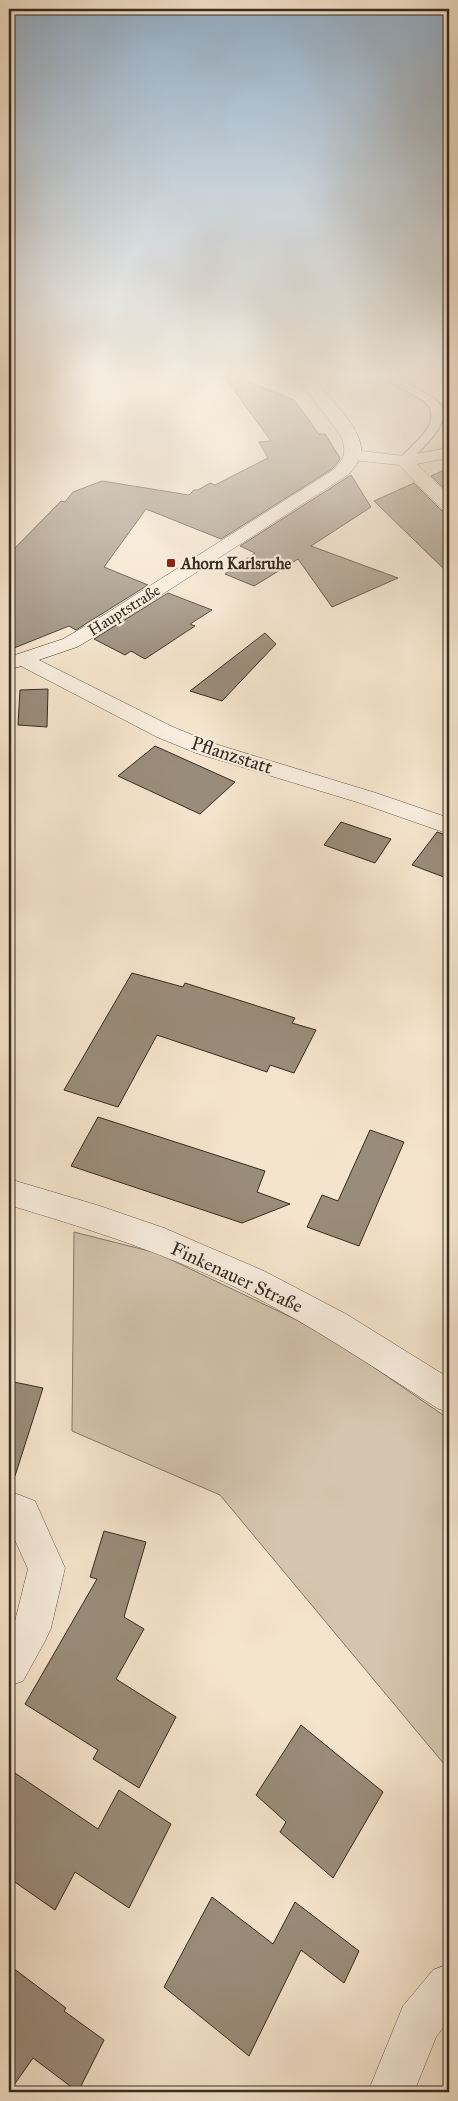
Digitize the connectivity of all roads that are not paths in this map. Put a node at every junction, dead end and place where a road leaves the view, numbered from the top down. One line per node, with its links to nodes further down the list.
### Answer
1 (341, 472): 4 (street, Hauptstraße)
2 (415, 472): 3 (street)
3 (449, 506)
4 (16, 662): 5 (street, Pflanzstatt)
5 (449, 826)
6 (9, 1192): 7 (street, Finkenauer Straße)
7 (449, 1397)
8 (9, 1509): 9 (street)
9 (9, 1667)
10 (449, 1986): 11 (street)
11 (391, 2092)

